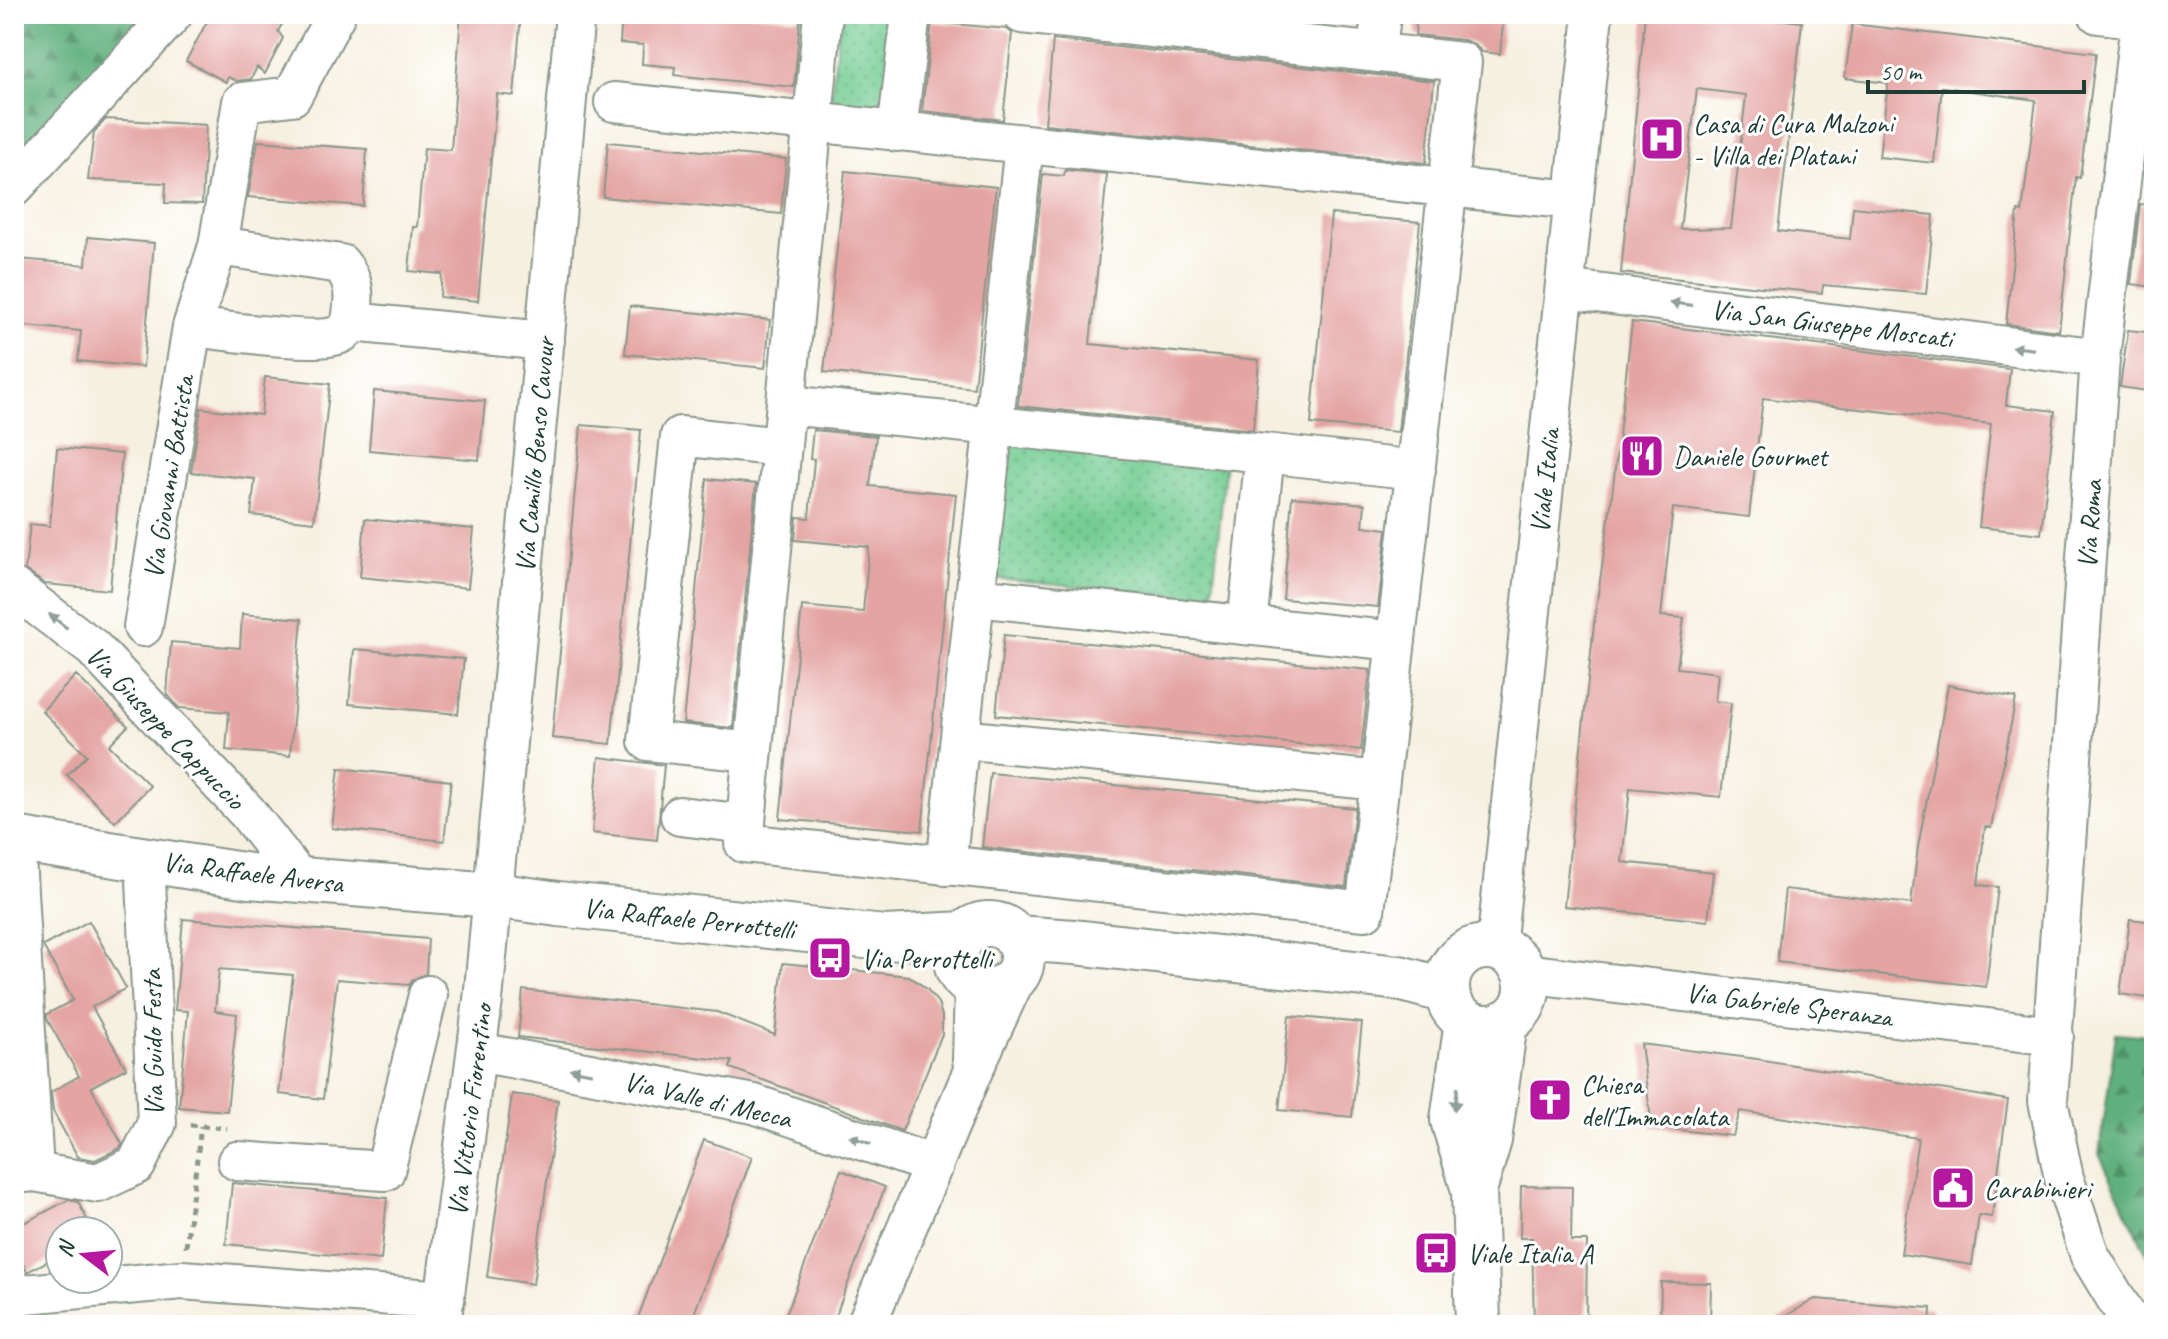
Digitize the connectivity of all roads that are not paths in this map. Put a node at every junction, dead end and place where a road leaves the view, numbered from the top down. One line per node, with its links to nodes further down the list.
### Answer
1 (173, 14): 16 (street)
2 (336, 14): 19 (street, Via Giovanni Battista)
3 (575, 14): 23 (street, Via Camillo Benso Cavour)
4 (823, 14): 13 (street)
5 (911, 14): 14 (street)
6 (1022, 14): 11 (street)
7 (1381, 14): 11 (street)
8 (1593, 14): 18 (street, Viale Italia)
9 (2098, 14): 10 (street)
10 (2140, 16): 24 (street, Via Roma)
11 (1377, 52): 17 (street)
12 (614, 102): 13 (street)
13 (813, 124): 14 (street); 25 (street)
14 (897, 132): 15 (street)
15 (1024, 144): 17 (street); 26 (street)
16 (14, 187)
17 (1448, 187): 18 (street); 29 (street)
18 (1574, 200): 20 (street, Viale Italia)
19 (218, 246): 21 (street); 22 (street, Via Giovanni Battista)
20 (1565, 289): 24 (street, Via San Giuseppe Moscati, one-way to 20); 47 (street, Viale Italia)
21 (351, 322): 22 (street); 23 (street)
22 (192, 327): 33 (street, Via Giovanni Battista)
23 (545, 341): 44 (street, Via Camillo Benso Cavour)
24 (2100, 358): 50 (street, Via Roma)
25 (787, 405): 26 (street); 27 (street)
26 (994, 425): 28 (street); 31 (street)
27 (782, 447): 36 (street); 36 (street)
28 (1265, 453): 29 (street); 32 (street)
29 (1416, 470): 34 (street)
30 (14, 588): 43 (street, Via Giuseppe Cappuccio, one-way to 30)
31 (975, 597): 32 (street); 35 (street)
32 (1247, 625): 34 (street)
33 (143, 627)
34 (1396, 641): 37 (street)
35 (960, 739): 37 (street); 42 (street)
36 (752, 752): 39 (street)
37 (1380, 781): 42 (street)
38 (680, 816): 39 (street)
39 (746, 824): 42 (street)
40 (14, 839): 41 (main road, Via Raffaele Aversa); 55 (street, Via Guido Festa)
41 (145, 858): 43 (main road, Via Raffaele Aversa); 55 (street, Via Guido Festa)
42 (946, 866)
43 (302, 882): 44 (main road, Via Raffaele Aversa)
44 (494, 895): 46 (main road, Via Raffaele Perrottelli); 51 (street, Via Vittorio Fiorentino)
45 (1018, 959): 46 (main road); 46 (main road); 49 (main road); 52 (street)
46 (966, 961): 52 (street)
47 (1510, 961): 49 (main road); 49 (main road); 50 (street, Via Gabriele Speranza)
48 (428, 995): 53 (street)
49 (1473, 1012): 59 (main road)
50 (2054, 1036): 60 (street, Via Roma)
51 (478, 1052): 54 (street, Via Valle di Mecca, one-way to 51); 57 (street, Via Vittorio Fiorentino)
52 (971, 1075): 54 (street)
53 (233, 1145)
54 (934, 1165): 58 (street)
55 (24, 1173)
56 (14, 1295): 57 (street)
57 (443, 1313)
58 (866, 1325)
59 (1478, 1325)
60 (2132, 1325)

